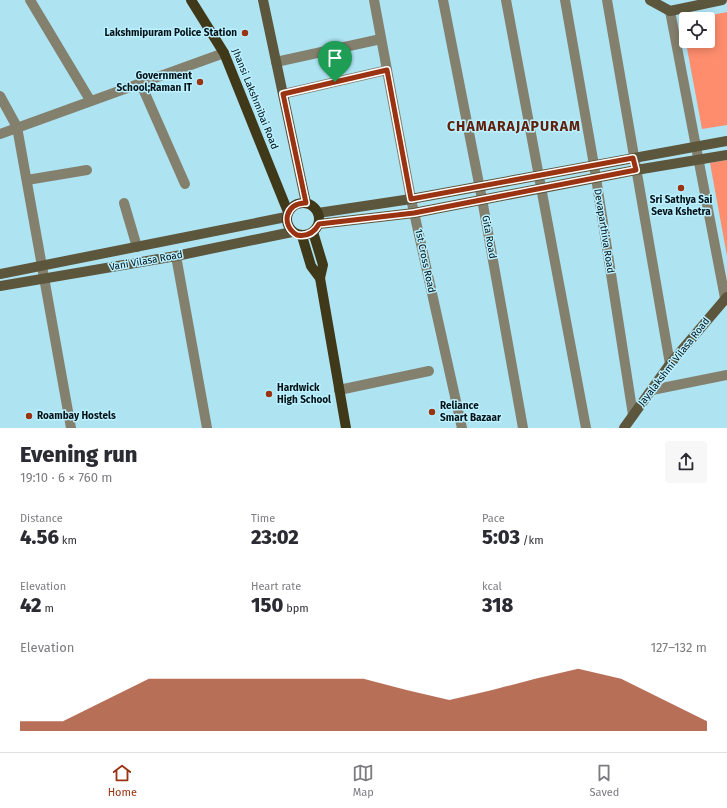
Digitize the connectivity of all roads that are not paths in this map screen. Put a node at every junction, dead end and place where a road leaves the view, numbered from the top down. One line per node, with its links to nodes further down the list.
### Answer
1 (30, 0): 19 (street)
2 (190, 0): 13 (main road, Jhansi Lakshmibai Road)
3 (263, 0): 14 (main road)
4 (374, 0): 12 (street, 1st Cross Road)
5 (442, 0): 34 (street, Gita Road)
6 (506, 0): 30 (street)
7 (565, 0): 27 (street, Devaparthiva Road)
8 (607, 0): 25 (street)
9 (650, 0): 11 (main road)
10 (722, 0): 11 (main road)
11 (670, 12): 23 (street)
12 (381, 39): 14 (street); 15 (street, 1st Cross Road)
13 (224, 52): 16 (street); 42 (main road, Jhansi Lakshmibai Road)
14 (276, 62): 17 (main road)
15 (387, 70): 17 (street); 36 (street, 1st Cross Road)
16 (140, 82): 19 (street); 33 (street)
17 (283, 94): 39 (main road)
18 (0, 96): 20 (street)
19 (90, 100): 20 (street)
20 (17, 128): 21 (street); 32 (street)
21 (0, 134)
22 (727, 141): 23 (main road)
23 (695, 146): 25 (main road); 26 (street)
24 (727, 155): 26 (main road)
25 (633, 158): 27 (main road); 29 (street)
26 (698, 159): 29 (main road); 54 (street)
27 (594, 165): 30 (main road); 31 (street, Devaparthiva Road)
28 (87, 170): 32 (street)
29 (636, 170): 31 (main road); 55 (street)
30 (537, 175): 34 (main road); 35 (street)
31 (596, 178): 35 (main road); 60 (street, Devaparthiva Road)
32 (27, 180): 49 (street)
33 (184, 184)
34 (479, 186): 36 (main road); 37 (street, Gita Road)
35 (541, 188): 37 (main road); 66 (street)
36 (411, 199): 40 (main road); 41 (street, 1st Cross Road)
37 (482, 199): 41 (main road); 65 (street, Gita Road)
38 (124, 203): 47 (street)
39 (306, 203): 40 (main road); 42 (main road)
40 (318, 213): 43 (main road)
41 (414, 213): 43 (main road); 64 (street, 1st Cross Road)
42 (287, 215): 44 (main road); 47 (main road, Vani Vilasa Road)
43 (319, 224): 45 (main road)
44 (292, 232): 46 (main road); 48 (main road, Vani Vilasa Road)
45 (313, 232): 46 (main road); 52 (main road)
46 (302, 236): 52 (main road)
47 (137, 247): 49 (main road, Vani Vilasa Road)
48 (176, 256): 51 (main road, Vani Vilasa Road); 62 (street)
49 (42, 266): 50 (main road, Vani Vilasa Road); 51 (street)
50 (0, 274)
51 (44, 278): 53 (main road, Vani Vilasa Road); 61 (street)
52 (320, 278): 58 (main road)
53 (0, 286)
54 (726, 298): 55 (main road, Jayalakshmi Vilasa Road)
55 (670, 364): 59 (main road, Jayalakshmi Vilasa Road)
56 (429, 371): 58 (street)
57 (727, 375): 59 (street)
58 (339, 390): 63 (main road)
59 (652, 390): 60 (main road, Jayalakshmi Vilasa Road)
60 (633, 415): 67 (main road, Jayalakshmi Vilasa Road)
61 (71, 428)
62 (207, 428)
63 (346, 428)
64 (462, 428)
65 (523, 428)
66 (586, 428)
67 (624, 428)

